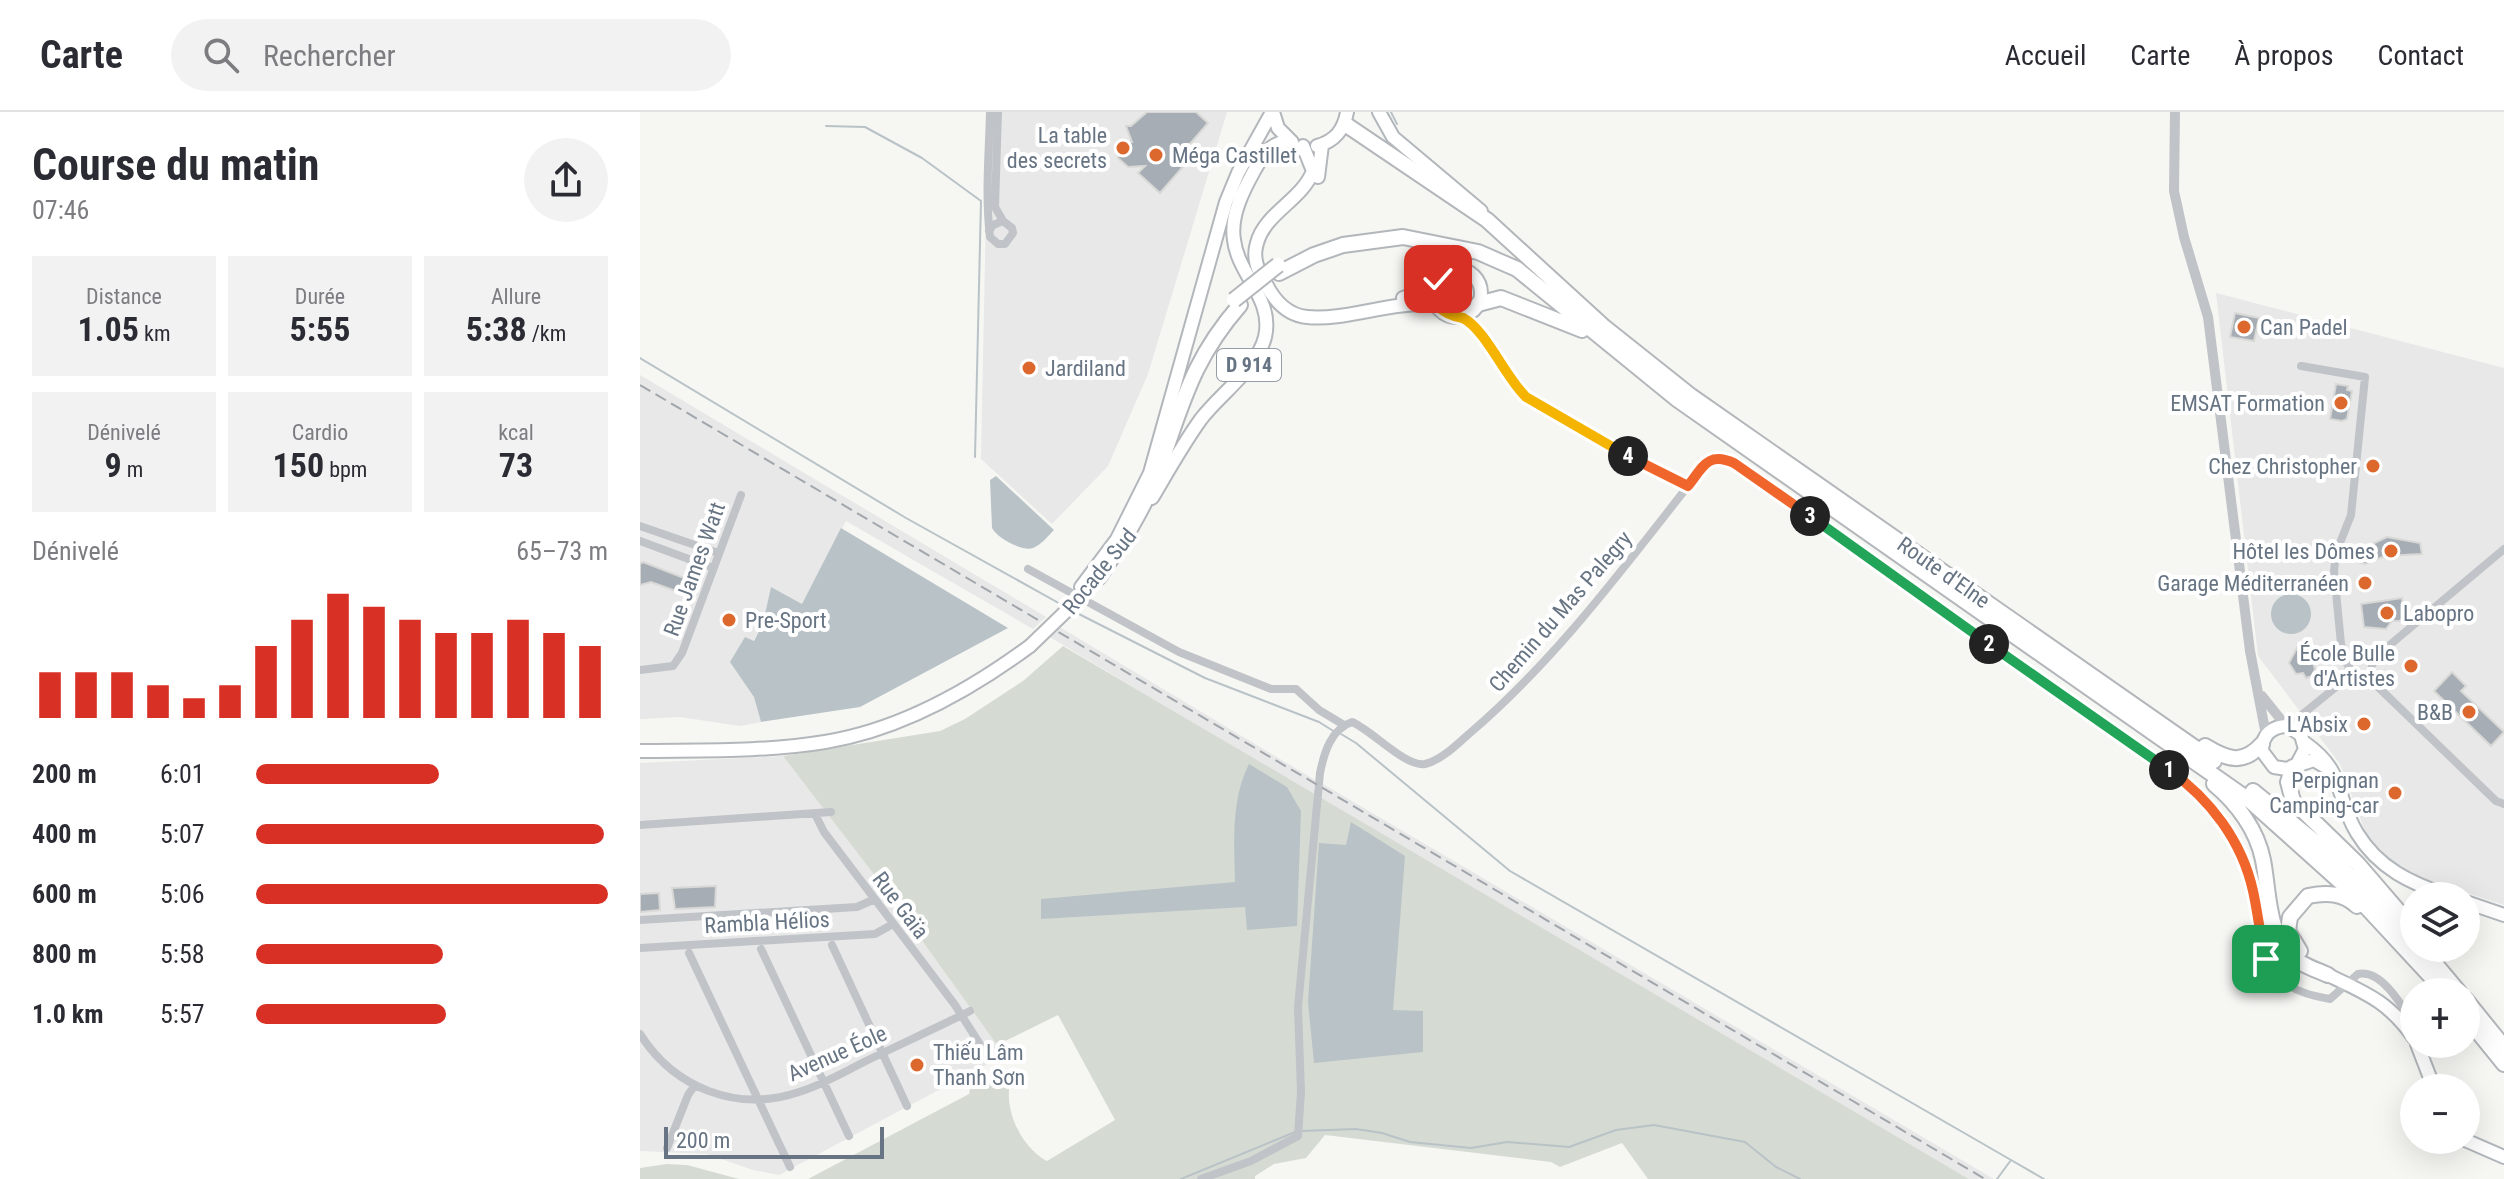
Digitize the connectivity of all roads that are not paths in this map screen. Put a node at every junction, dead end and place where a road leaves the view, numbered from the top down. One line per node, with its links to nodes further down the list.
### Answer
1 (990, 112): 12 (street)
2 (998, 112): 11 (street)
3 (1272, 112): 7 (main road); 21 (main road, Rocade Sud / D 914)
4 (1379, 112): 10 (main road)
5 (2175, 112): 40 (street)
6 (1346, 118): 8 (main road); 10 (highway)
7 (1289, 141): 9 (main road); 30 (main road, Rocade Sud / D 914)
8 (1322, 145): 9 (main road); 14 (main road)
9 (1303, 146): 17 (main road)
10 (1487, 220): 16 (highway)
11 (1003, 221): 12 (street); 12 (street)
12 (989, 231)
13 (1279, 269): 15 (highway, D 914); 16 (highway, D 914); 20 (highway, D 914)
14 (1434, 287): 17 (main road); 18 (main road)
15 (1237, 302): 21 (highway, D 914); 30 (highway, D 914)
16 (1578, 302): 32 (highway, Route d'Elne / D 914)
17 (1436, 305): 18 (main road)
18 (1470, 311): 20 (highway); 22 (street)
19 (2301, 366): 33 (street)
20 (1678, 400): 42 (highway, Route d'Elne / D 914)
21 (1168, 414): 31 (main road, Rocade Sud / D 914)
22 (1688, 486): 44 (street, Chemin du Mas Palegry); 71 (street)
23 (741, 495): 27 (street, Rue James Watt)
24 (640, 526): 27 (street)
25 (640, 541): 28 (street)
26 (2504, 549): 34 (street)
27 (718, 553): 28 (street, Rue James Watt)
28 (713, 568): 38 (street, Rue James Watt)
29 (1028, 569): 44 (street)
30 (1099, 577): 31 (main road, Rocade Sud / D 914)
31 (1084, 589): 47 (main road, Rocade Sud / D 914, bridge)
32 (1978, 596): 45 (highway); 61 (highway, Route d'Elne / D 914)
33 (2342, 635): 35 (street); 36 (street)
34 (2379, 654): 35 (street); 37 (street)
35 (2361, 655): 36 (street); 37 (street)
36 (2348, 668): 39 (street); 43 (street)
37 (2372, 669): 39 (street); 41 (street)
38 (640, 670)
39 (2359, 680): 41 (street); 46 (street)
40 (2255, 683): 43 (street); 45 (street)
41 (2376, 685): 50 (street)
42 (2122, 710): 67 (highway); 69 (highway, Route d'Elne / D 914)
43 (2287, 726): 45 (main road); 46 (main road)
44 (1342, 727): 92 (street)
45 (2264, 739): 48 (main road)
46 (2303, 739): 48 (main road); 49 (main road)
47 (640, 748)
48 (2295, 765): 49 (main road); 57 (highway)
49 (2339, 782): 54 (main road)
50 (2504, 804)
51 (831, 812): 52 (street)
52 (815, 814): 53 (street); 55 (street, Rue Gaïa)
53 (640, 825)
54 (2410, 882)
55 (875, 899): 59 (street, Rambla Hélios); 60 (street, Rue Gaïa)
56 (2480, 907): 58 (main road)
57 (2400, 914)
58 (2504, 915)
59 (640, 920)
60 (893, 924): 63 (street, Rambla Hélios); 73 (street, Rue Gaïa)
61 (2400, 926)
62 (832, 945): 80 (street)
63 (640, 948)
64 (761, 949): 83 (street)
65 (689, 953): 85 (street)
66 (2435, 962): 70 (highway)
67 (2328, 975): 68 (highway); 71 (main road)
68 (2425, 978)
69 (2432, 978)
70 (2449, 978)
71 (2347, 984): 72 (street); 75 (main road)
72 (2400, 1005)
73 (966, 1013): 80 (street, Avenue Éole); 81 (street, Rue Gaïa)
74 (2480, 1016): 79 (highway)
75 (2400, 1019)
76 (640, 1034): 84 (street, Avenue Éole)
77 (2480, 1035): 82 (highway)
78 (2480, 1040): 82 (highway)
79 (2499, 1041)
80 (883, 1053): 83 (street, Avenue Éole); 86 (street)
81 (988, 1057)
82 (2504, 1067)
83 (823, 1081): 85 (street, Avenue Éole); 87 (street)
84 (695, 1085): 85 (street, Avenue Éole); 89 (street)
85 (759, 1100): 91 (street)
86 (907, 1106)
87 (849, 1136)
88 (2480, 1147): 90 (main road)
89 (667, 1148)
90 (2504, 1157)
91 (790, 1167)
92 (1201, 1179)

